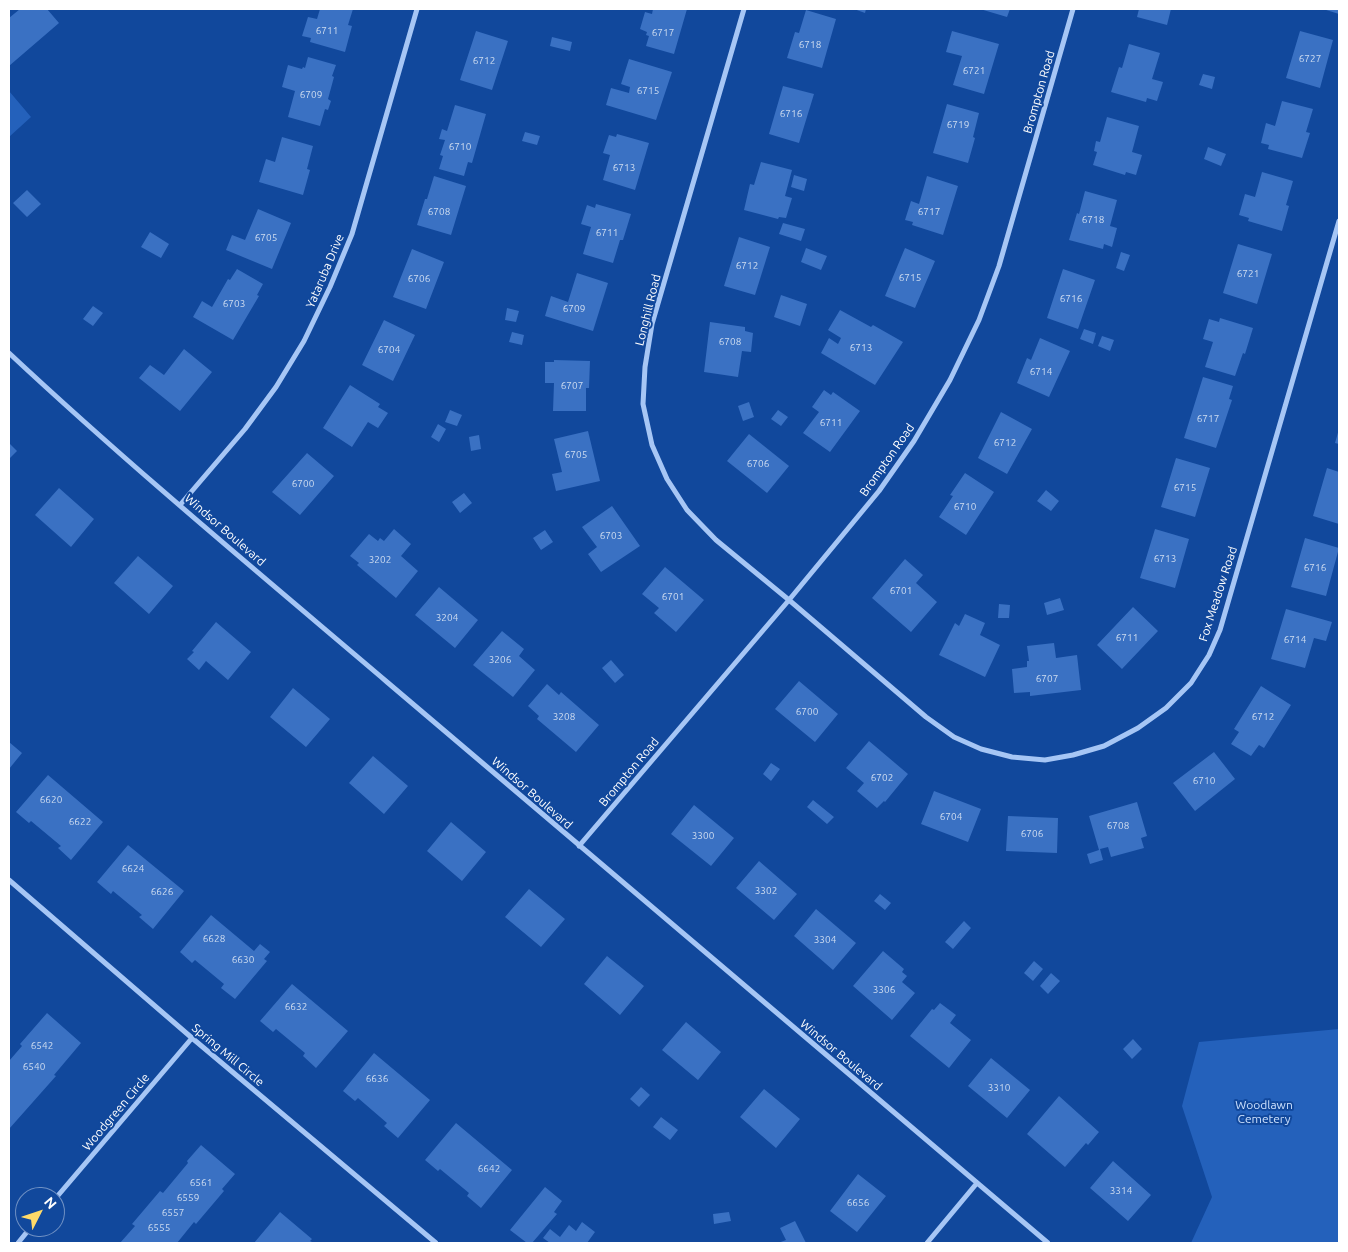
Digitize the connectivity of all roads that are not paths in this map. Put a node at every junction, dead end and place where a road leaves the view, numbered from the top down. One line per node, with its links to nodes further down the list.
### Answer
1 (417, 9): 6 (street, Yataruba Drive)
2 (744, 9): 7 (street, Longhill Road)
3 (1073, 9): 7 (street, Brompton Road)
4 (1339, 221): 7 (street, Fox Meadow Road)
5 (9, 353): 6 (street, Windsor Boulevard)
6 (180, 505): 8 (street, Windsor Boulevard)
7 (789, 600): 8 (street, Brompton Road)
8 (579, 846): 11 (street, Windsor Boulevard)
9 (9, 880): 10 (street, Spring Mill Circle)
10 (192, 1038): 12 (street, Woodgreen Circle); 13 (street, Spring Mill Circle)
11 (977, 1183): 14 (street); 15 (street, Windsor Boulevard)
12 (65, 1187)
13 (436, 1243)
14 (927, 1243)
15 (1048, 1243)

